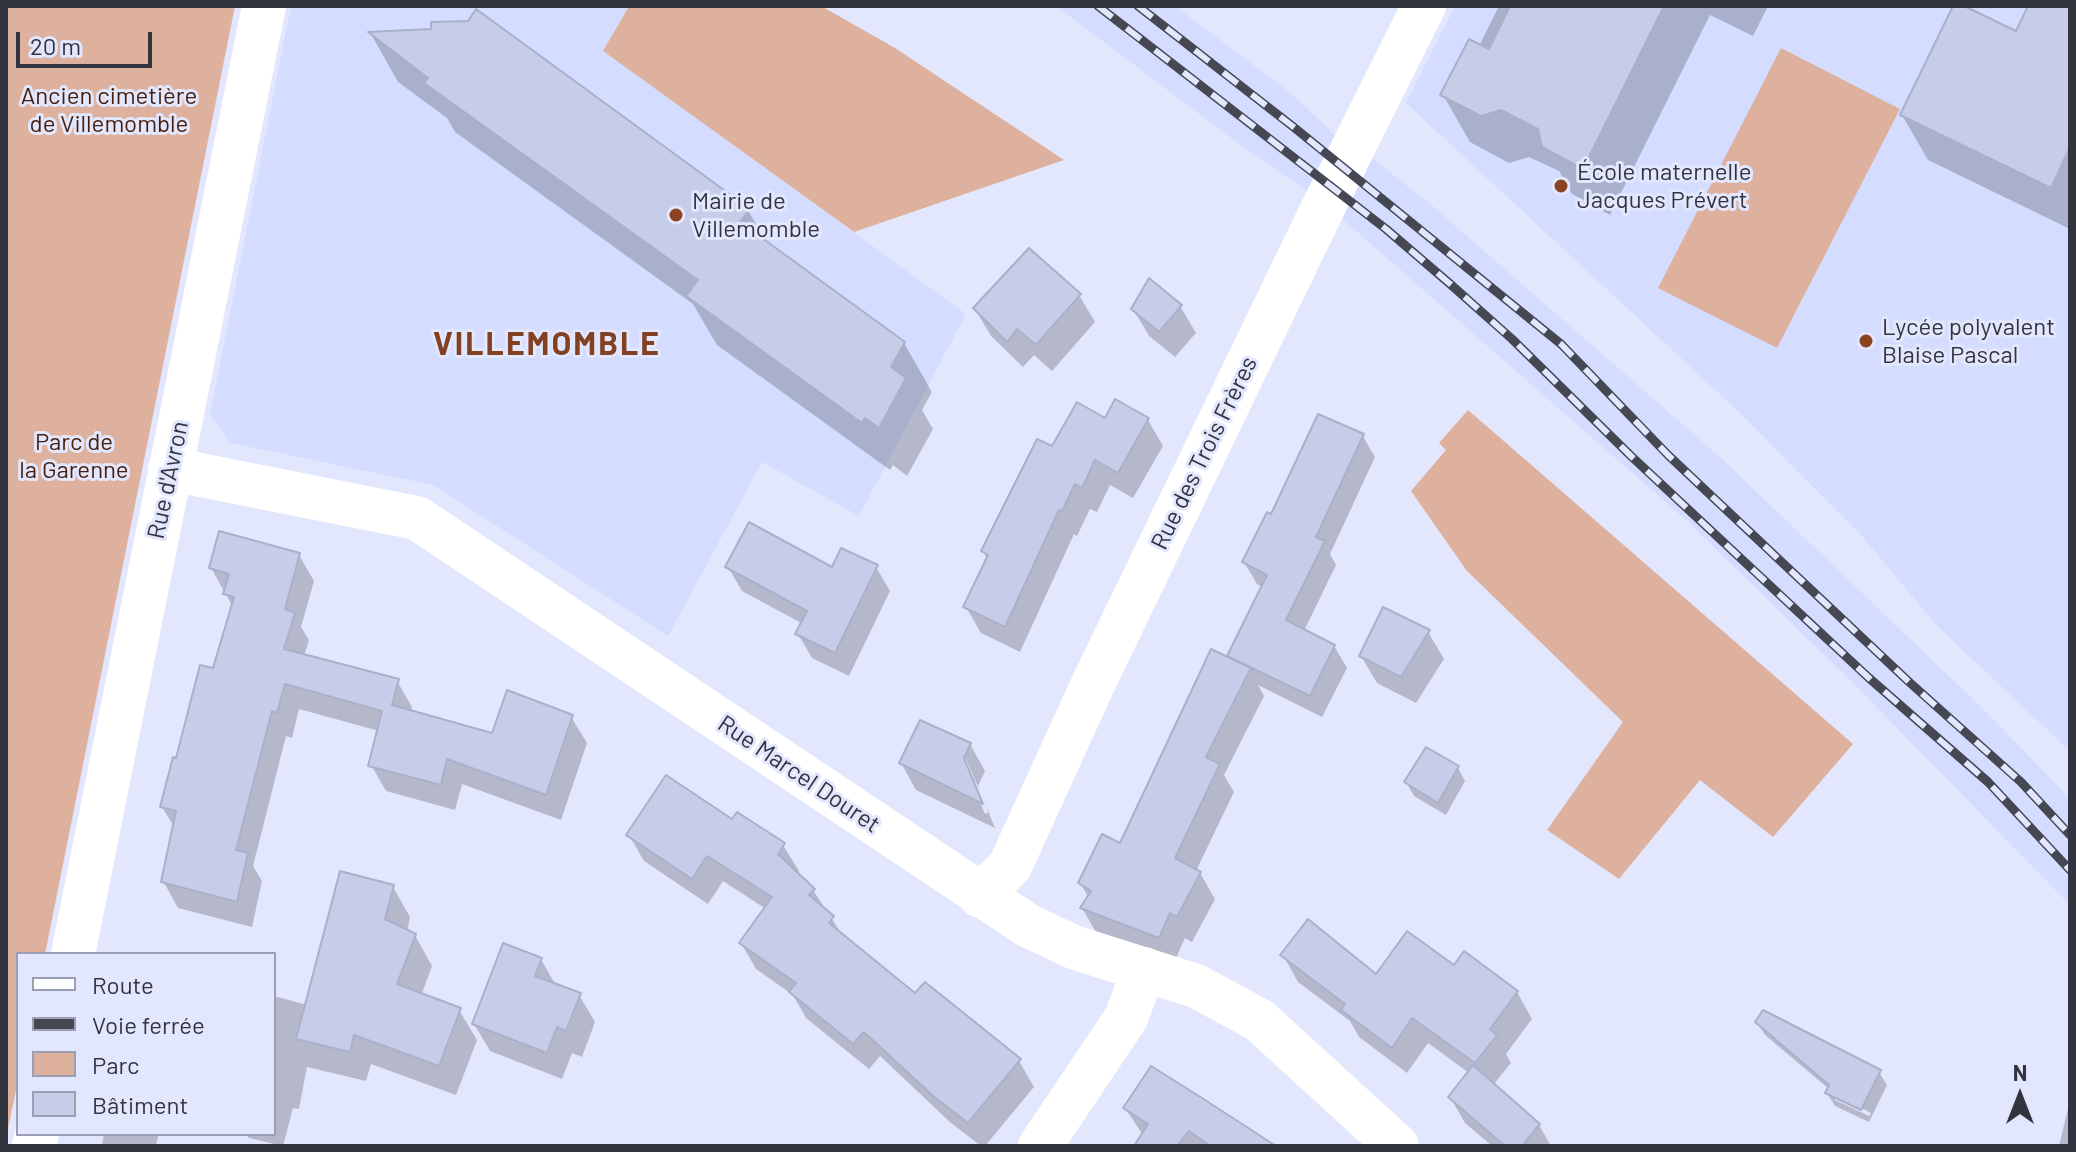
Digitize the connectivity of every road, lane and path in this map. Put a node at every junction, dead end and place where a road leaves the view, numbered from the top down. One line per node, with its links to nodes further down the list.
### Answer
1 (264, 6): 3 (street, Rue d'Avron)
2 (1424, 6): 4 (street, Rue des Trois Frères)
3 (170, 469): 4 (street, Rue Marcel Douret); 5 (street, Rue d'Avron)
4 (980, 896): 6 (street, Rue Marcel Douret)
5 (73, 952)
6 (1144, 969): 7 (street); 8 (street, Rue Marcel Douret)
7 (1040, 1146)
8 (1397, 1146)

